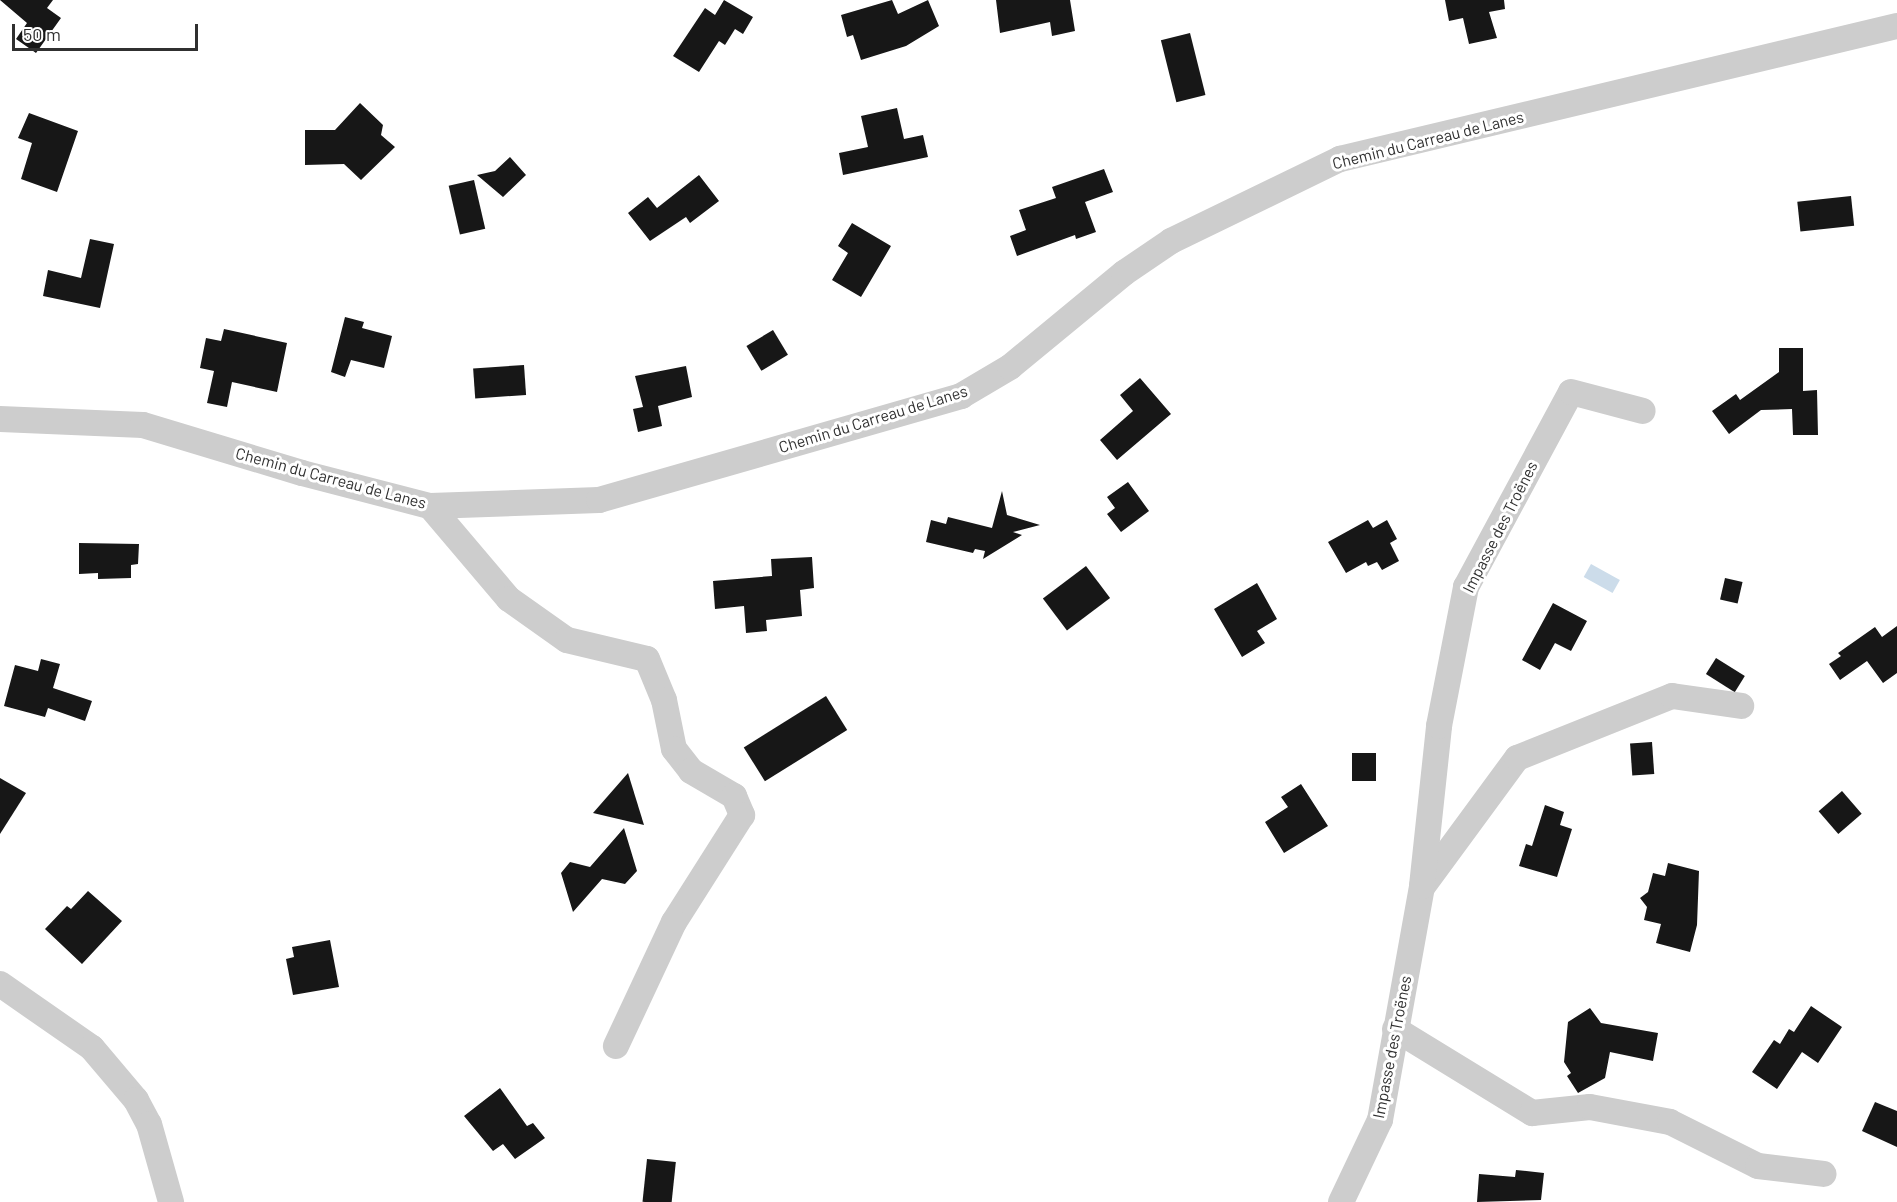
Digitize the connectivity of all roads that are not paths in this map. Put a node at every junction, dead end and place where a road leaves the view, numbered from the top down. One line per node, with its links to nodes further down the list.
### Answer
1 (1897, 26): 4 (street, Chemin du Carreau de Lanes)
2 (1643, 411): 6 (street, Impasse des Troënes)
3 (0, 419): 4 (street, Chemin du Carreau de Lanes)
4 (430, 506): 9 (street)
5 (1741, 706): 6 (street, Impasse des Troënes)
6 (1422, 886): 8 (street, Impasse des Troënes)
7 (0, 984): 11 (street)
8 (1395, 1029): 10 (street); 12 (street, Impasse des Troënes)
9 (616, 1046)
10 (1824, 1174)
11 (171, 1202)
12 (1341, 1202)

